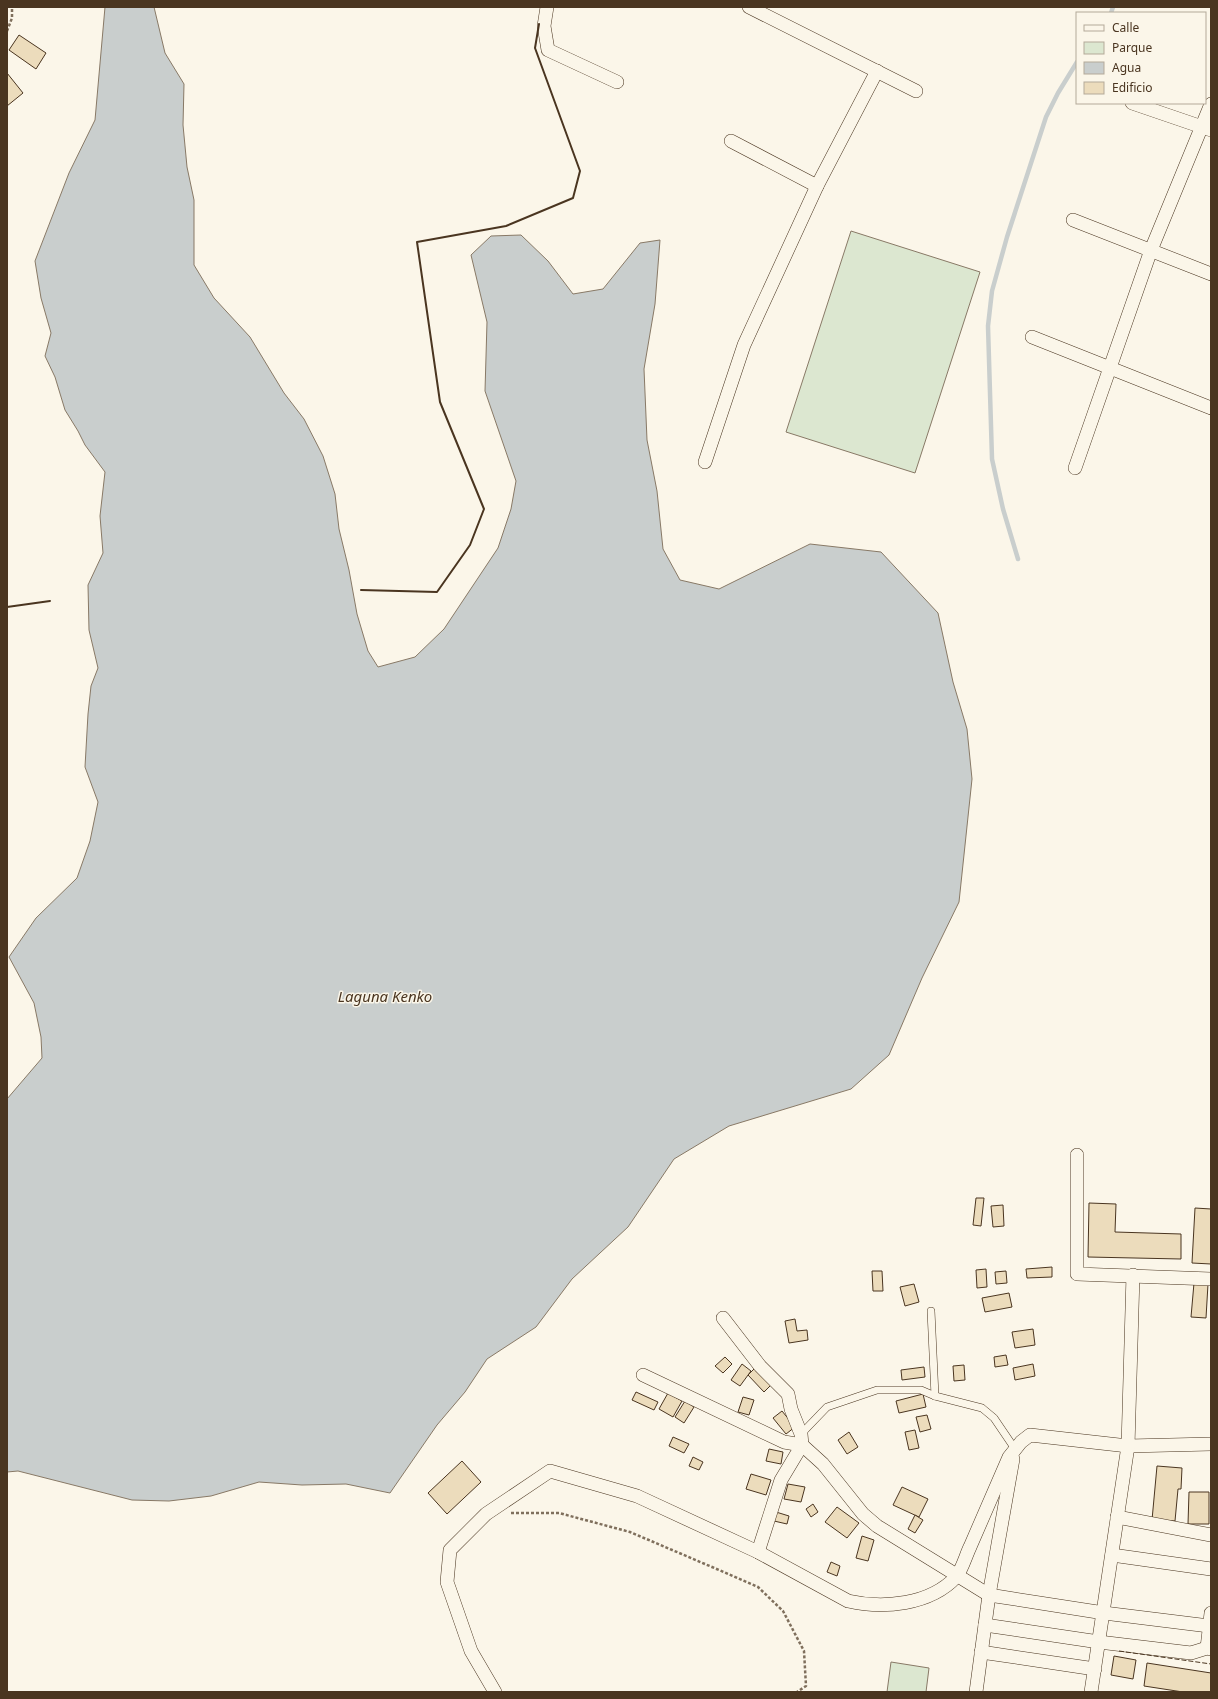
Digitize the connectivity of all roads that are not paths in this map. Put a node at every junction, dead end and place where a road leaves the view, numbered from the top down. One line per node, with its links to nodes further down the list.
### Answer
1 (548, 7): 4 (street)
2 (749, 7): 3 (street)
3 (878, 71): 5 (street); 10 (street)
4 (617, 82)
5 (916, 91)
6 (1135, 104): 8 (street)
7 (1211, 104): 8 (street)
8 (1206, 128): 12 (street)
9 (731, 141): 10 (street)
10 (817, 186): 17 (street)
11 (1073, 220): 12 (street)
12 (1151, 250): 13 (street); 15 (street)
13 (1211, 274)
14 (1032, 337): 15 (street)
15 (1110, 368): 16 (street); 18 (street)
16 (1211, 408)
17 (704, 462)
18 (1075, 468)
19 (1077, 1155): 20 (street)
20 (1133, 1275): 21 (street); 28 (street)
21 (1211, 1278)
22 (931, 1311): 25 (lane)
23 (723, 1318): 26 (street)
24 (643, 1375): 26 (street)
25 (935, 1396): 26 (lane); 29 (lane)
26 (801, 1439): 32 (street); 35 (street)
27 (1211, 1444): 28 (street)
28 (1128, 1446): 29 (street); 30 (street)
29 (1015, 1449): 35 (street); 36 (street)
30 (1117, 1517): 31 (street); 33 (street)
31 (1211, 1536)
32 (758, 1552): 35 (street); 44 (street)
33 (1112, 1555): 34 (street); 37 (street)
34 (1211, 1569)
35 (957, 1576): 36 (street)
36 (989, 1595): 37 (street); 39 (street)
37 (1104, 1613): 38 (street); 40 (street)
38 (1210, 1620): 41 (street)
39 (985, 1625): 40 (street); 42 (street)
40 (1099, 1642): 41 (street); 43 (street)
41 (1209, 1648)
42 (981, 1652): 43 (street); 45 (street)
43 (1095, 1669): 46 (street)
44 (495, 1692)
45 (976, 1692)
46 (1091, 1692)

